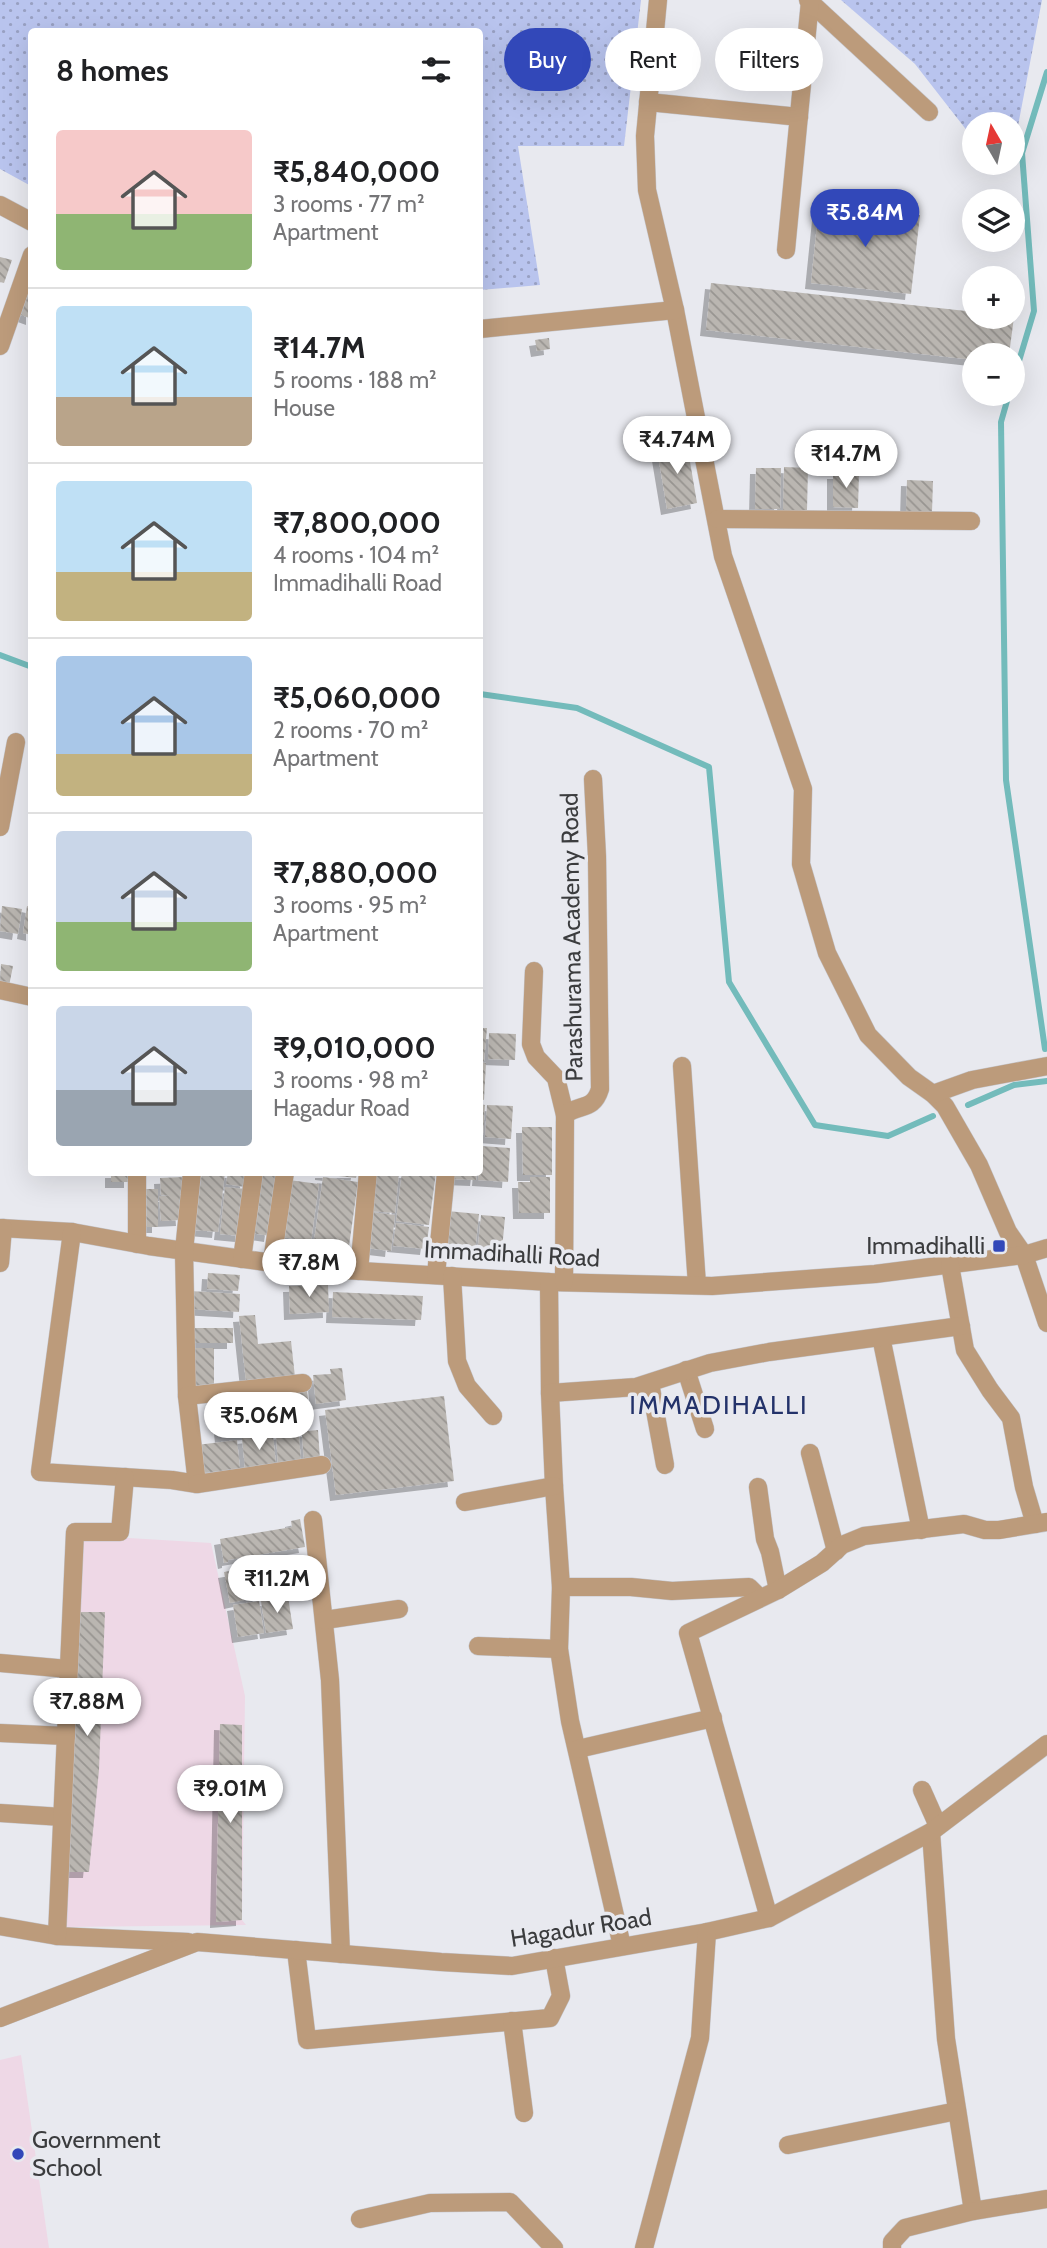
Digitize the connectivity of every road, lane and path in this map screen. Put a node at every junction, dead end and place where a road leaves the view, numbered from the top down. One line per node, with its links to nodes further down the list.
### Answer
1 (658, 0): 3 (street)
2 (809, 1): 4 (street); 5 (street)
3 (648, 102): 5 (street); 10 (street)
4 (929, 112)
5 (799, 117): 8 (street)
6 (0, 205): 7 (street)
7 (28, 220)
8 (786, 250)
9 (28, 266): 12 (street)
10 (676, 310): 11 (street); 13 (street)
11 (483, 329)
12 (0, 346)
13 (717, 519): 14 (street); 23 (street)
14 (971, 521)
15 (16, 742): 17 (street)
16 (593, 779): 24 (street, Parashurama Academy Road)
17 (0, 827)
18 (534, 971): 24 (street, Parashurama Academy Road)
19 (0, 990): 20 (street)
20 (28, 996)
21 (682, 1066): 44 (street)
22 (1047, 1066): 23 (street)
23 (933, 1094): 36 (street)
24 (565, 1115): 43 (street, Parashurama Academy Road)
25 (136, 1176): 33 (street)
26 (192, 1176): 35 (street)
27 (253, 1176): 37 (street)
28 (284, 1176): 38 (street)
29 (368, 1176): 41 (street)
30 (446, 1176): 42 (street)
31 (2, 1228): 32 (street, Immadihalli Road); 39 (street)
32 (72, 1232): 33 (street, Immadihalli Road); 58 (street)
33 (137, 1244): 35 (street, Immadihalli Road)
34 (1047, 1248): 36 (street, Immadihalli Road)
35 (184, 1251): 37 (street, Immadihalli Road); 52 (street)
36 (1024, 1255): 40 (street, Immadihalli Road); 45 (street)
37 (242, 1259): 38 (street, Immadihalli Road)
38 (272, 1262): 41 (street, Immadihalli Road)
39 (0, 1264)
40 (950, 1265): 44 (street, Immadihalli Road); 46 (street)
41 (359, 1271): 42 (street, Immadihalli Road)
42 (444, 1276): 43 (street, Immadihalli Road); 53 (street)
43 (557, 1282): 44 (street, Immadihalli Road); 51 (street, Parashurama Academy Road)
44 (697, 1285)
45 (1047, 1323)
46 (961, 1326): 47 (street); 64 (street)
47 (881, 1337): 48 (street); 65 (street)
48 (686, 1370): 49 (street); 54 (street)
49 (650, 1382): 51 (street); 57 (street)
50 (303, 1383): 52 (street)
51 (550, 1393): 60 (street, Parashurama Academy Road)
52 (187, 1396): 59 (street)
53 (493, 1416)
54 (705, 1429)
55 (810, 1453): 66 (street)
56 (322, 1465): 59 (street)
57 (665, 1465)
58 (125, 1477): 59 (street); 75 (street)
59 (197, 1484)
60 (554, 1486): 62 (street); 67 (street, Parashurama Academy Road)
61 (758, 1487): 68 (street)
62 (465, 1502)
63 (313, 1520): 71 (street)
64 (1041, 1523): 65 (street)
65 (921, 1530): 66 (street)
66 (836, 1551): 68 (street)
67 (561, 1587): 69 (street); 73 (street, Parashurama Academy Road)
68 (778, 1590): 69 (street)
69 (761, 1598): 76 (street)
70 (399, 1609): 71 (street)
71 (325, 1620): 92 (street)
72 (478, 1646): 73 (street)
73 (559, 1649): 80 (street, Parashurama Academy Road)
74 (0, 1663): 75 (street)
75 (68, 1669): 78 (street)
76 (713, 1718): 80 (street); 85 (street)
77 (0, 1733): 78 (street)
78 (65, 1736): 83 (street)
79 (1047, 1744): 84 (street, Hagadur Road)
80 (578, 1749): 90 (street, Parashurama Academy Road)
81 (922, 1790): 84 (street)
82 (0, 1813): 83 (street)
83 (62, 1817): 88 (street)
84 (935, 1829): 85 (street, Hagadur Road); 96 (street)
85 (769, 1918): 87 (street, Hagadur Road)
86 (0, 1926): 88 (street)
87 (707, 1932): 90 (street, Hagadur Road); 103 (street)
88 (57, 1936): 89 (street)
89 (197, 1942): 91 (street, Hagadur Road); 94 (street, Hagadur Road)
90 (622, 1946): 93 (street, Hagadur Road)
91 (296, 1950): 92 (street, Hagadur Road); 95 (street)
92 (341, 1954): 93 (street, Hagadur Road)
93 (554, 1958): 95 (street)
94 (0, 2018)
95 (512, 2021): 97 (street)
96 (957, 2111): 98 (street); 100 (street)
97 (524, 2113)
98 (788, 2146)
99 (1047, 2199): 100 (street)
100 (973, 2211): 104 (street)
101 (360, 2219): 102 (street)
102 (554, 2248)
103 (644, 2248)
104 (892, 2248)

